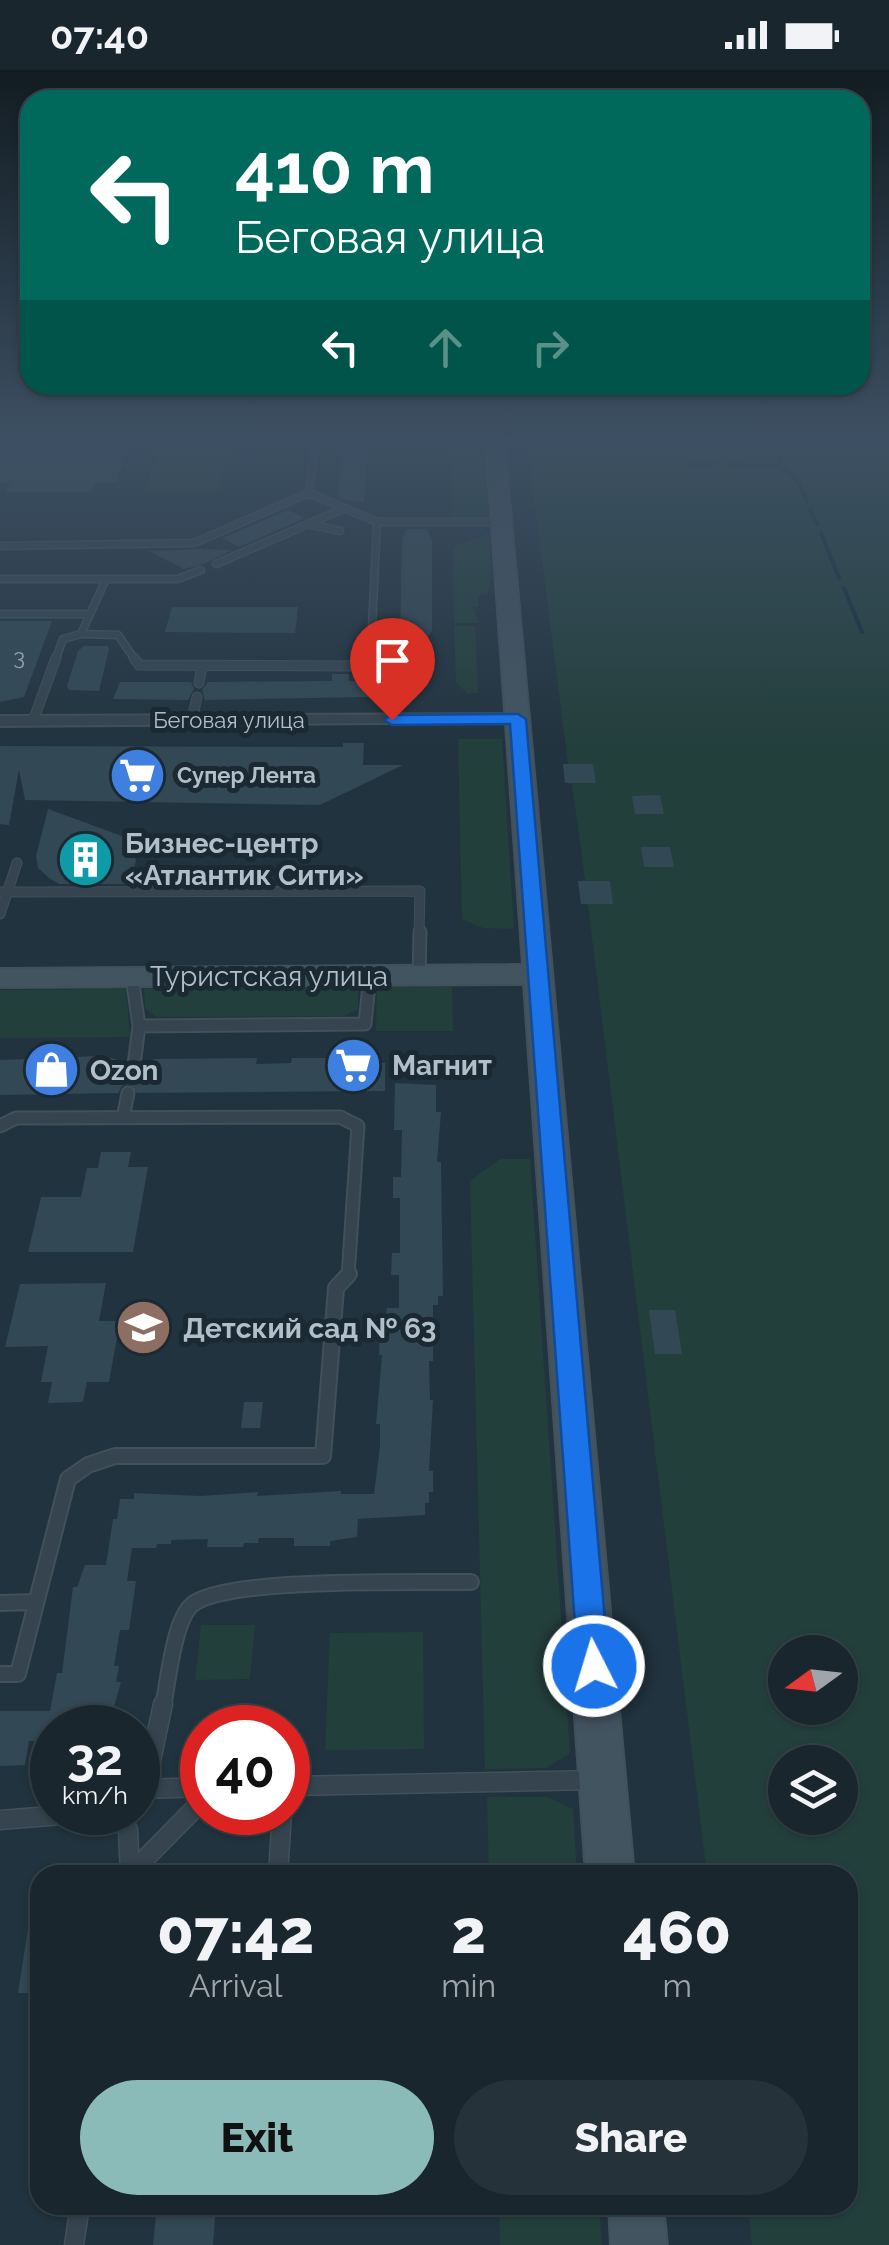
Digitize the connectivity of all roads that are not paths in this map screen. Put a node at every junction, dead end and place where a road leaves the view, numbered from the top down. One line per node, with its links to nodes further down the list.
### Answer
1 (201, 544): 5 (lane)
2 (263, 544): 7 (lane)
3 (375, 544): 15 (lane)
4 (504, 544): 18 (street)
5 (0, 546)
6 (216, 554): 7 (lane)
7 (227, 559): 8 (lane)
8 (216, 564)
9 (201, 570): 11 (lane)
10 (0, 579): 11 (lane)
11 (106, 579): 13 (lane)
12 (0, 614): 13 (lane)
13 (88, 614): 14 (lane)
14 (81, 634): 15 (lane); 21 (lane)
15 (202, 666): 16 (lane)
16 (199, 683)
17 (197, 697): 19 (lane)
18 (518, 719): 19 (street, Беговая улица); 25 (street)
19 (192, 720): 21 (street, Беговая улица)
20 (0, 721): 21 (street, Беговая улица)
21 (32, 721)
22 (17, 863): 23 (lane)
23 (4, 892): 24 (lane); 27 (lane)
24 (0, 914)
25 (538, 974): 27 (street, Туристская улица); 40 (street)
26 (370, 975): 27 (street, Туристская улица); 28 (street, Туристская улица); 30 (lane)
27 (419, 975)
28 (132, 977): 29 (street, Туристская улица); 30 (lane)
29 (0, 978)
30 (138, 1026): 31 (lane)
31 (134, 1065)
32 (128, 1094): 33 (lane)
33 (123, 1118): 34 (lane); 37 (lane)
34 (0, 1126)
35 (471, 1582): 39 (lane)
36 (0, 1602): 37 (lane)
37 (35, 1602): 38 (lane)
38 (0, 1674)
39 (160, 1712)
40 (603, 1780): 41 (lane); 50 (street)
41 (310, 1786)
42 (30, 1818): 43 (lane)
43 (0, 1820)
44 (180, 1824): 48 (lane)
45 (128, 1835): 47 (lane)
46 (281, 1835): 49 (lane)
47 (130, 1865)
48 (139, 1865)
49 (279, 1865)
50 (609, 1865)
51 (78, 2215): 53 (lane)
52 (637, 2215): 54 (street)
53 (74, 2245)
54 (639, 2245)

